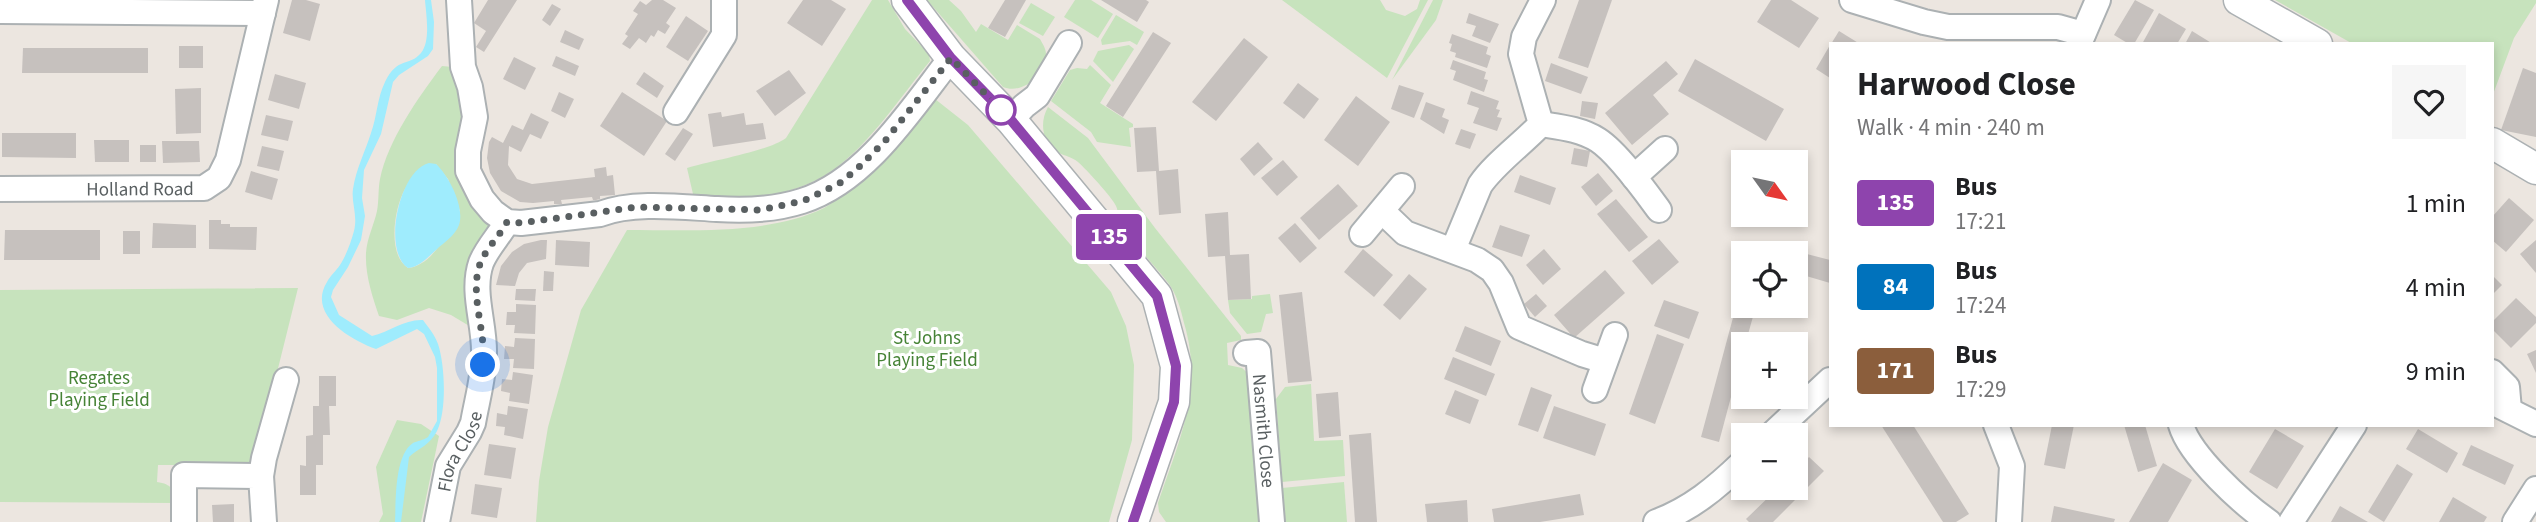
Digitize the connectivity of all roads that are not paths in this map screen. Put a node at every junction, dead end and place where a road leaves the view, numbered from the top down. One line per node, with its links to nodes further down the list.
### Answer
1 (459, 0): 25 (street)
2 (724, 0): 14 (street)
3 (907, 0): 13 (street)
4 (1543, 0): 16 (street)
5 (1852, 0): 10 (street)
6 (2098, 0): 10 (street)
7 (2239, 0): 11 (street)
8 (264, 6): 9 (street); 22 (street, Holland Road)
9 (0, 11)
10 (2081, 39)
11 (2313, 42)
12 (1070, 44): 15 (street)
13 (951, 58): 15 (street); 25 (street)
14 (676, 112)
15 (1011, 120): 48 (street)
16 (1541, 124): 20 (street); 27 (street)
17 (2494, 145): 19 (street)
18 (1665, 149): 20 (street)
19 (2536, 169)
20 (1634, 177): 23 (street)
21 (1402, 186): 24 (street)
22 (0, 189)
23 (1659, 210)
24 (1382, 211): 26 (street); 27 (street)
25 (507, 222): 47 (street, Flora Close)
26 (1362, 234)
27 (1453, 250): 30 (street)
28 (1615, 335): 30 (street)
29 (1246, 353): 49 (street, Nasmith Close)
30 (1605, 361): 34 (street)
31 (2494, 374): 35 (street)
32 (286, 380): 42 (street)
33 (1829, 381): 36 (street)
34 (1595, 390)
35 (2501, 406): 37 (street)
36 (1784, 423)
37 (2536, 424)
38 (1997, 427): 51 (street)
39 (2182, 427): 52 (street)
40 (2353, 427): 53 (street)
41 (1731, 474): 44 (street)
42 (261, 476): 45 (street); 46 (street)
43 (2536, 489): 54 (street)
44 (1700, 513): 50 (street)
45 (184, 522)
46 (264, 522)
47 (437, 522)
48 (1133, 522)
49 (1272, 522)
50 (1656, 522)
51 (2010, 522)
52 (2269, 522)
53 (2291, 522)
54 (2515, 522)

